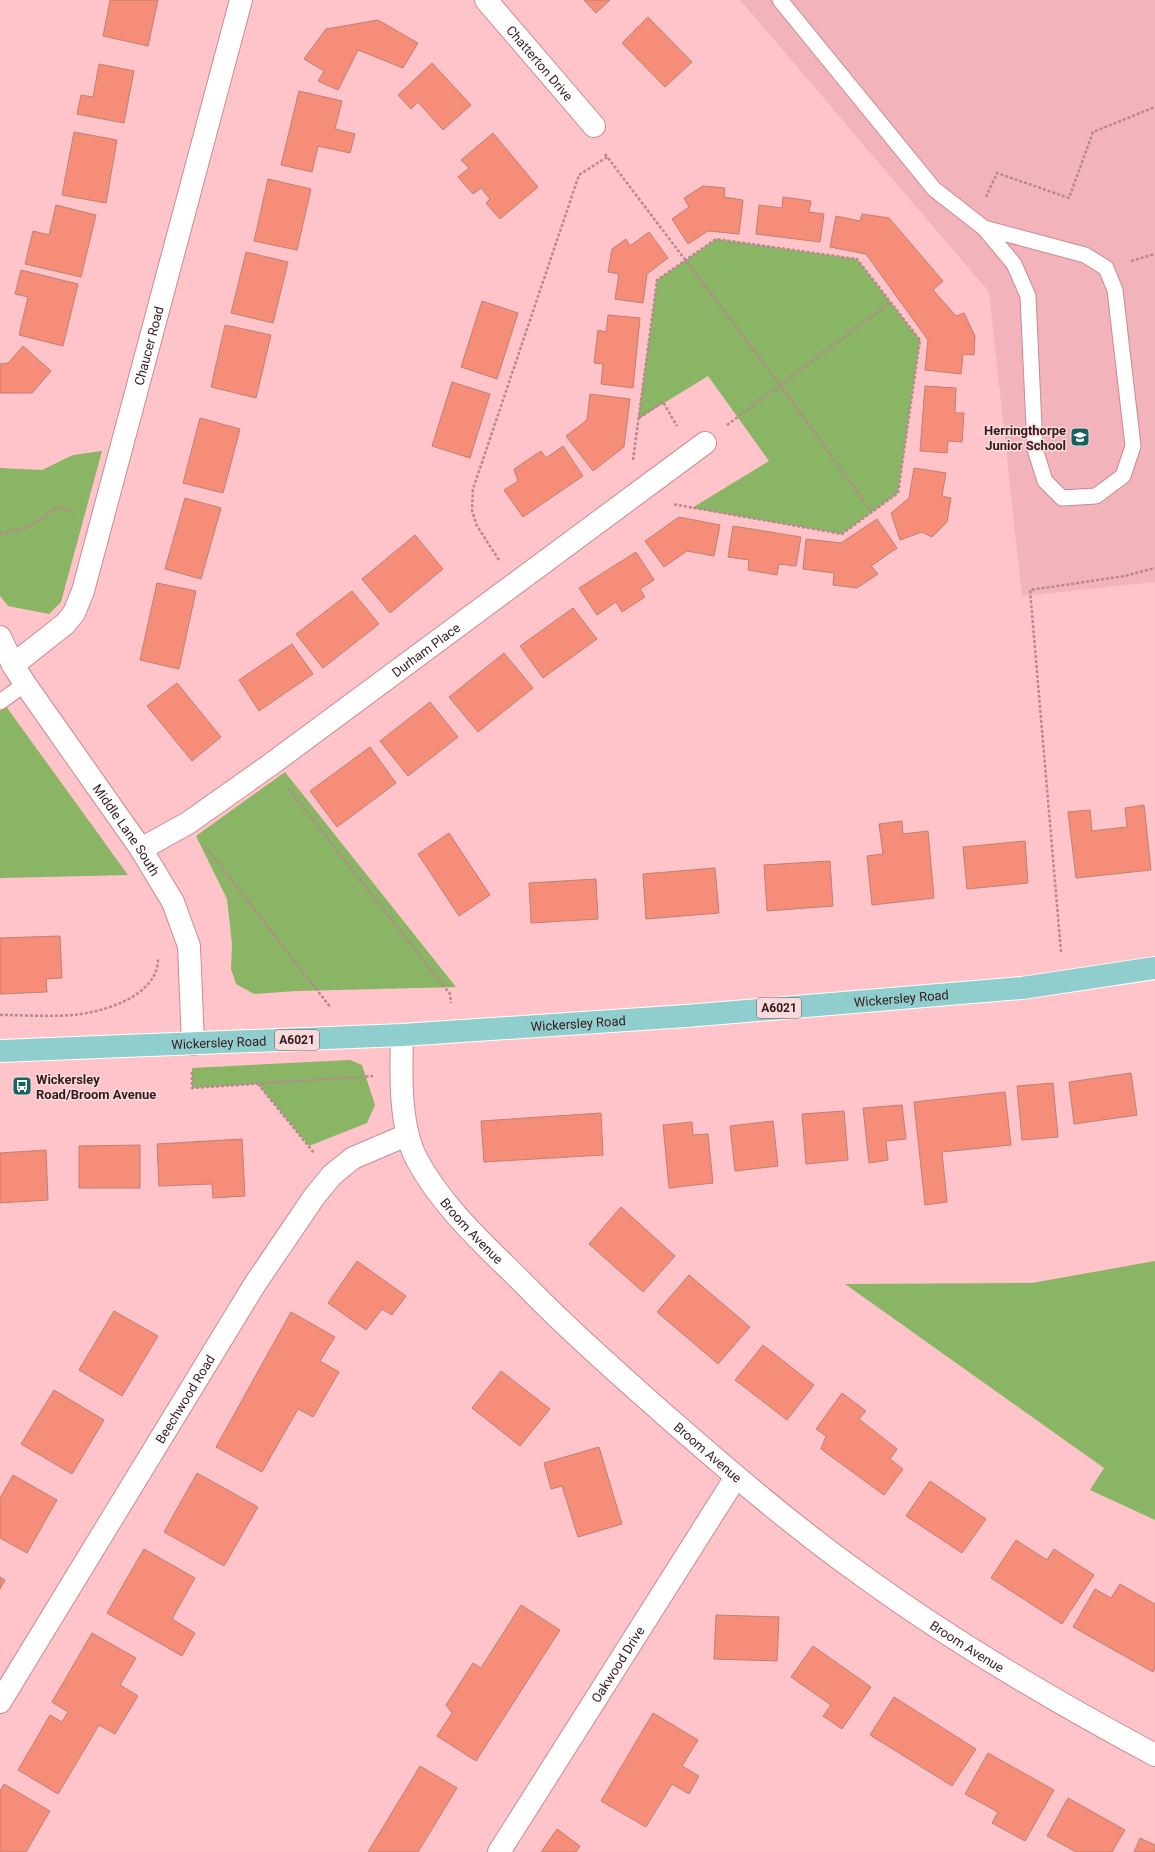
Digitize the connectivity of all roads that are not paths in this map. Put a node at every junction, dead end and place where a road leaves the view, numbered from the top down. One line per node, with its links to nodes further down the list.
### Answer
1 (241, 0): 8 (street, Chaucer Road)
2 (486, 0): 4 (street, Chatterton Drive)
3 (780, 0): 5 (lane)
4 (594, 126)
5 (980, 224): 5 (lane)
6 (699, 447): 11 (street, Durham Place)
7 (0, 636): 8 (street, Middle Lane South)
8 (13, 665): 9 (street, Middle Lane South)
9 (25, 684): 10 (lane); 11 (street, Middle Lane South)
10 (0, 702)
11 (141, 849): 14 (street, Middle Lane South)
12 (1155, 968): 13 (main road, Wickersley Road / A6021)
13 (402, 1035): 14 (main road, Wickersley Road / A6021); 16 (street, Broom Avenue)
14 (193, 1044): 15 (main road, Wickersley Road / A6021)
15 (0, 1051)
16 (407, 1135): 17 (street, Broom Avenue); 18 (street, Beechwood Road)
17 (736, 1477): 19 (street, Broom Avenue); 20 (street, Oakwood Drive)
18 (0, 1702)
19 (1155, 1754)
20 (499, 1852)

